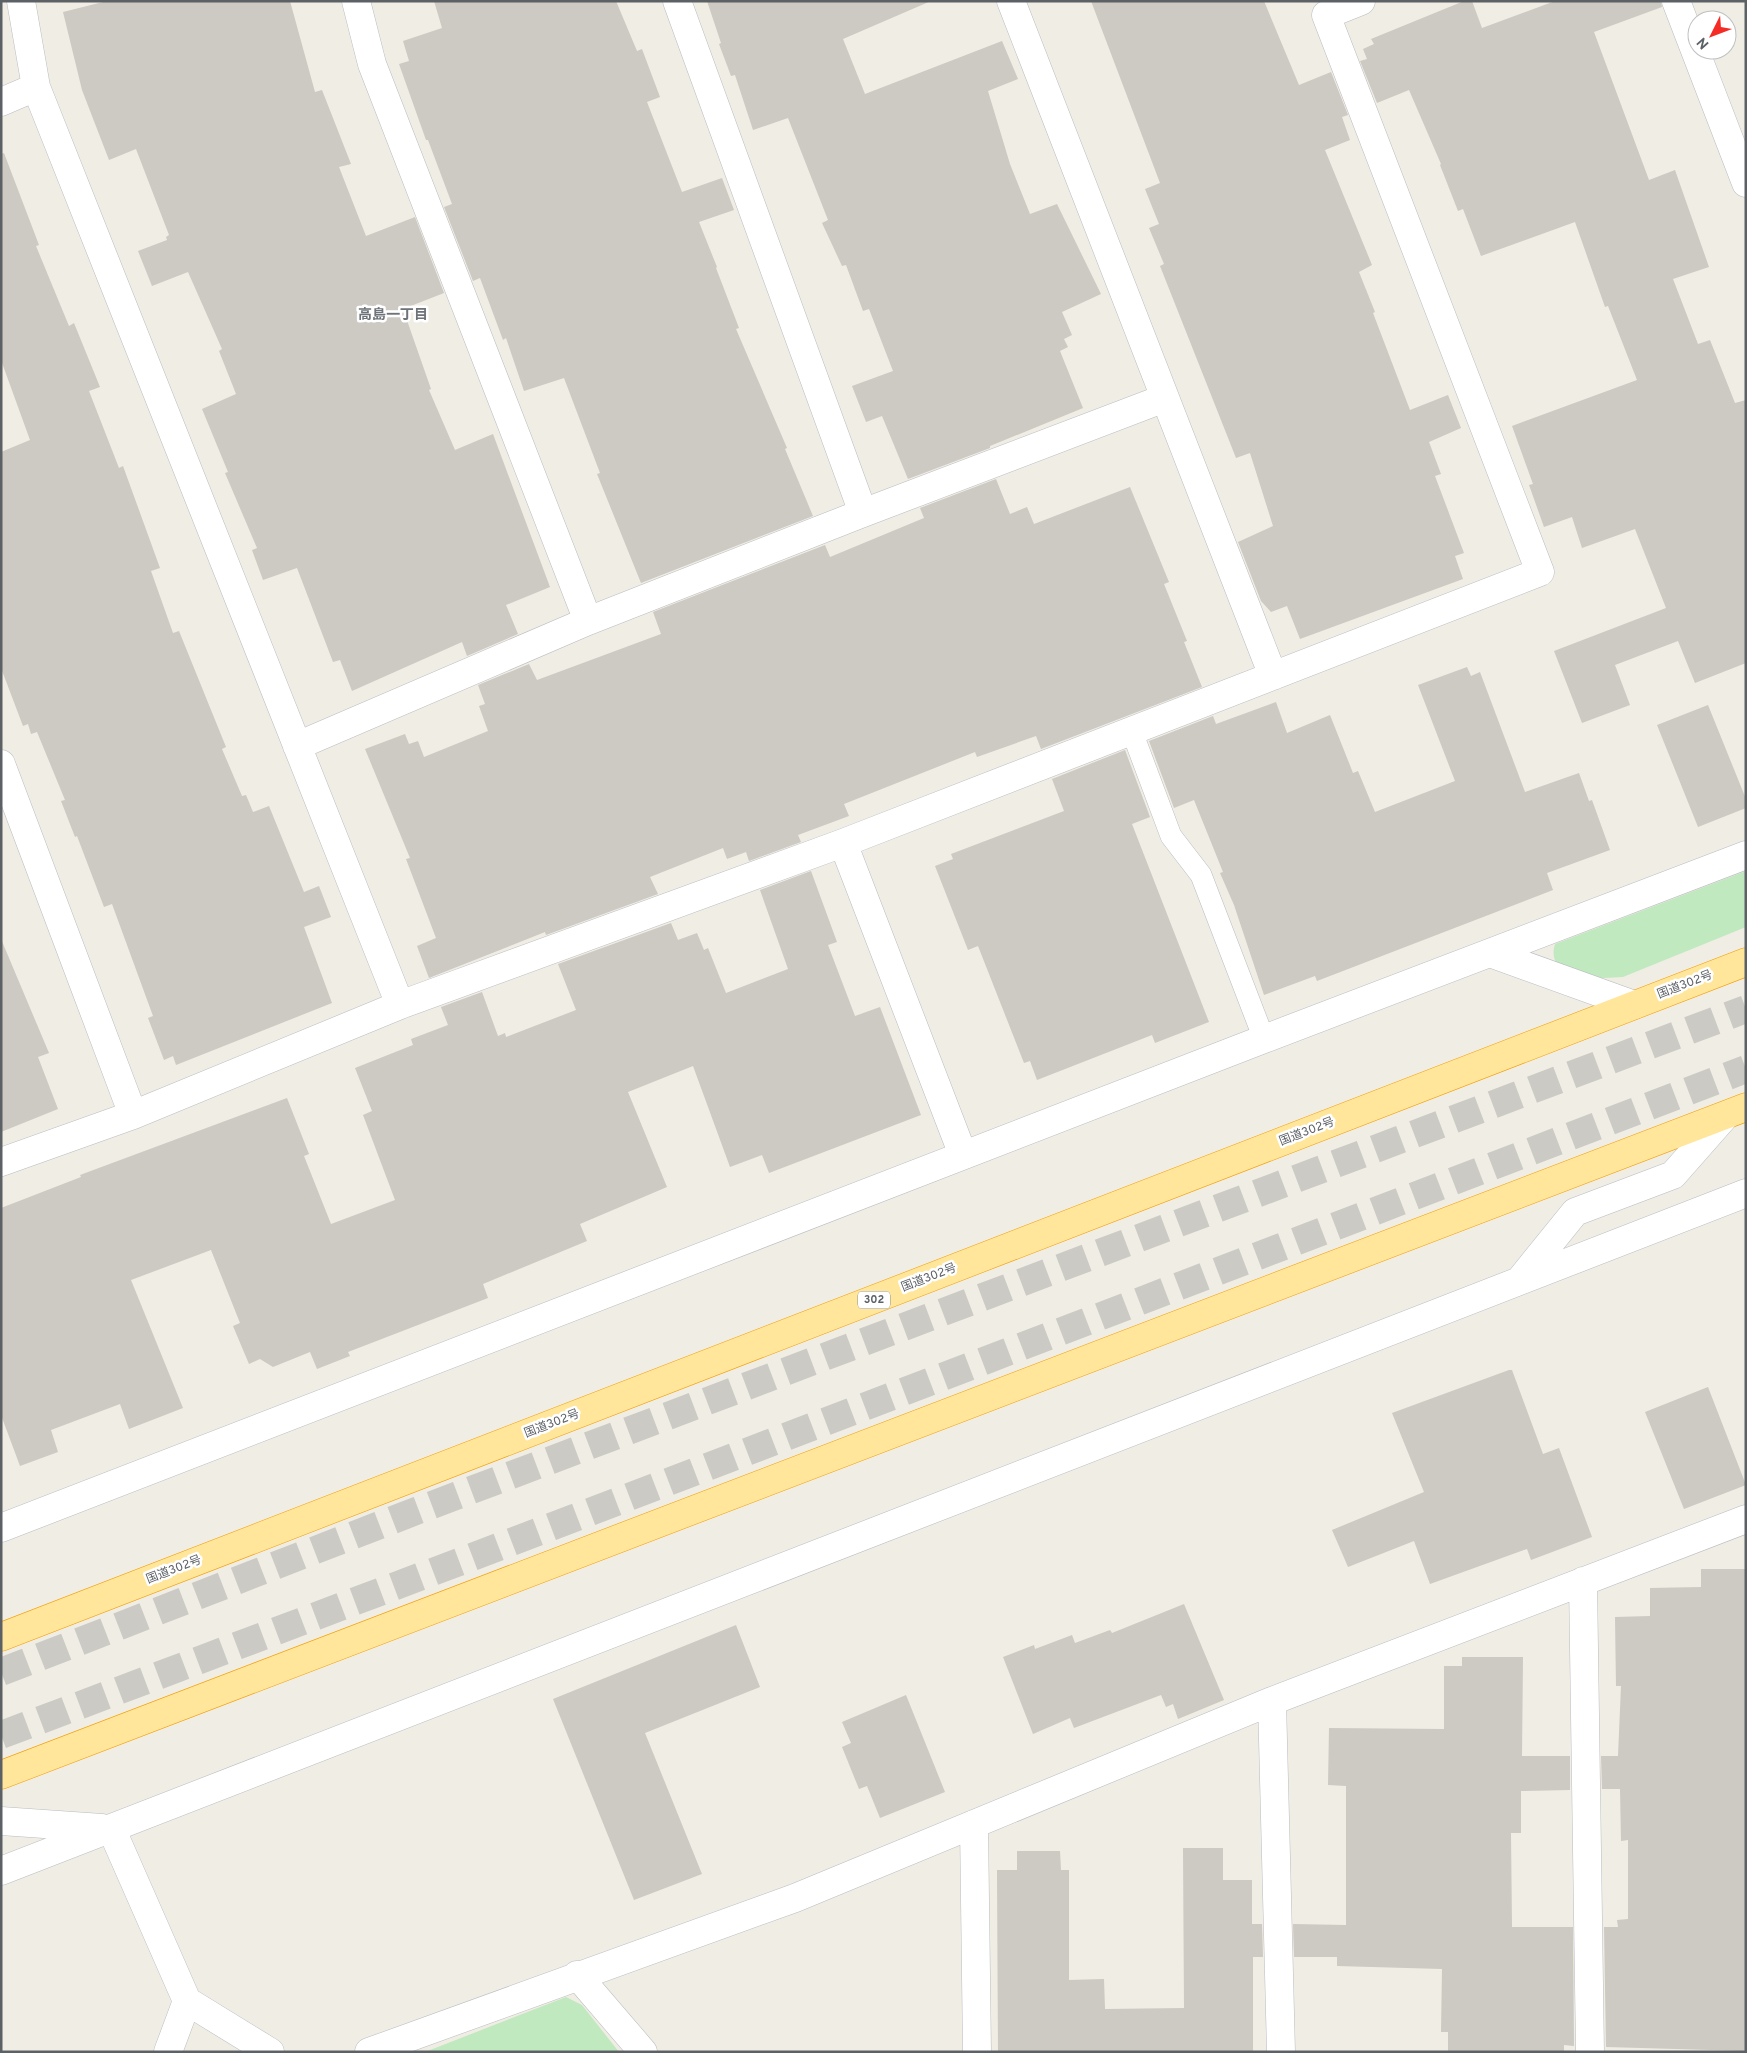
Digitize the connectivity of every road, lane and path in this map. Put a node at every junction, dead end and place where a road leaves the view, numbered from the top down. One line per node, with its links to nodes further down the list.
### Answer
1 (20, 1): 8 (street)
2 (356, 1): 13 (street)
3 (677, 1): 12 (street)
4 (1011, 1): 11 (street)
5 (1361, 1): 7 (street)
6 (1676, 1): 10 (street)
7 (1324, 8): 14 (street)
8 (36, 87): 9 (street); 16 (street)
9 (1, 102)
10 (1746, 183)
11 (1165, 398): 12 (street); 14 (street)
12 (863, 512): 13 (street)
13 (588, 621): 16 (street)
14 (1273, 676): 15 (street)
15 (1131, 729): 18 (street); 24 (lane)
16 (297, 746): 22 (street)
17 (1, 764): 26 (street)
18 (843, 843): 22 (street); 27 (street)
19 (1746, 855): 20 (street)
20 (1490, 953): 23 (street); 24 (street)
21 (1746, 962): 23 (highway, 国道302号 / 302)
22 (400, 1005): 26 (street)
23 (1634, 1005): 34 (highway, 国道302号 / 302)
24 (1264, 1039): 27 (street)
25 (1735, 1111): 30 (street); 36 (highway)
26 (134, 1115): 28 (street)
27 (964, 1155): 32 (street)
28 (1, 1162)
29 (1746, 1193): 30 (street)
30 (1519, 1281): 39 (street)
31 (1746, 1519): 33 (street)
32 (1, 1528)
33 (1583, 1581): 35 (street); 49 (street)
34 (1, 1637)
35 (1272, 1701): 38 (street); 48 (street)
36 (1, 1775)
37 (1, 1821): 39 (street)
38 (974, 1824): 41 (street); 47 (street)
39 (111, 1828): 40 (street); 42 (street)
40 (1, 1871)
41 (577, 1975): 45 (street); 46 (street)
42 (187, 2001): 43 (street); 44 (street)
43 (168, 2052)
44 (270, 2052)
45 (369, 2052)
46 (643, 2052)
47 (977, 2052)
48 (1280, 2052)
49 (1590, 2052)

